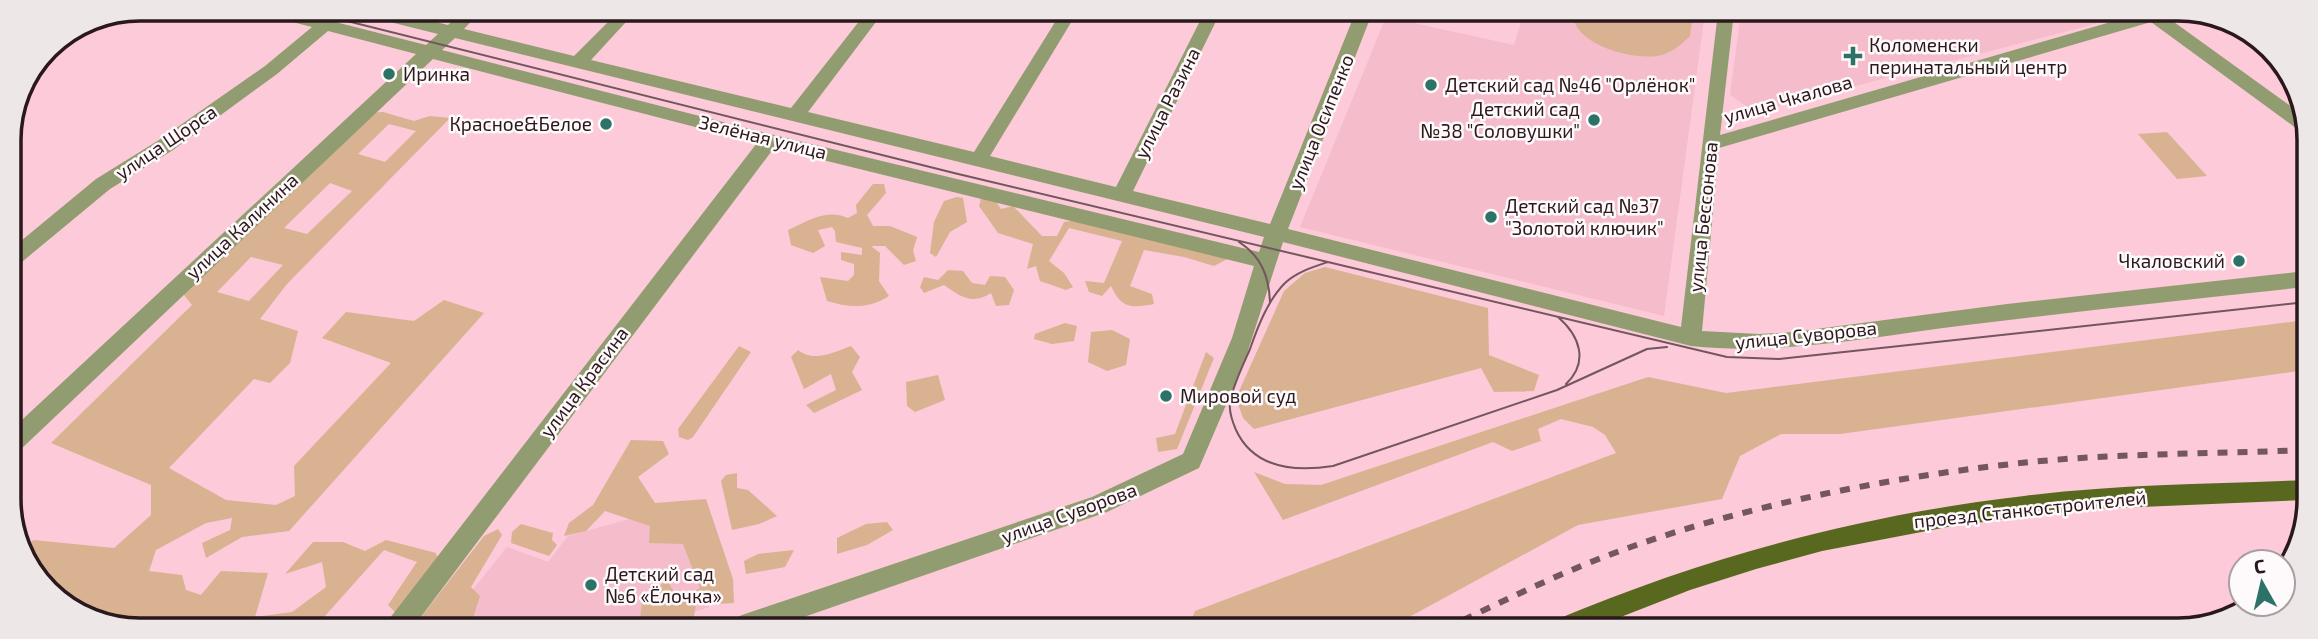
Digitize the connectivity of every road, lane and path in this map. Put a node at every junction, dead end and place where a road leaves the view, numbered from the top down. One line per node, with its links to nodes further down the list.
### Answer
1 (310, 21): 12 (street, Зелёная улица)
2 (410, 21): 13 (street, Зелёная улица)
3 (462, 21): 13 (street, улица Калинина)
4 (618, 21): 15 (street)
5 (868, 21): 16 (street)
6 (1064, 21): 20 (street)
7 (1208, 21): 21 (street, улица Разина)
8 (1361, 21): 22 (street, улица Осипенко)
9 (1725, 21): 19 (street, улица Бессонова)
10 (2133, 21): 19 (street, улица Чкалова)
11 (2166, 21): 17 (street)
12 (325, 25): 14 (street, Зелёная улица); 23 (street, улица Щорса)
13 (451, 31): 14 (street, улица Калинина); 15 (street, Зелёная улица)
14 (427, 52): 18 (street, Зелёная улица); 27 (street, улица Калинина)
15 (578, 62): 16 (street, Зелёная улица)
16 (795, 116): 20 (street, Зелёная улица)
17 (2295, 119)
18 (770, 139): 24 (street, Зелёная улица); 29 (street, улица Красина)
19 (1710, 144): 26 (street, улица Бессонова)
20 (978, 161): 21 (street, Зелёная улица)
21 (1121, 196): 22 (street, Зелёная улица)
22 (1276, 233): 24 (street, улица Осипенко); 26 (street, улица Суворова)
23 (21, 252)
24 (1265, 261): 30 (street, улица Суворова)
25 (2297, 280): 26 (street, улица Суворова)
26 (1690, 338)
27 (21, 435)
28 (2297, 490): 31 (main road, проезд Станкостроителей)
29 (406, 618)
30 (768, 618)
31 (1588, 618)

